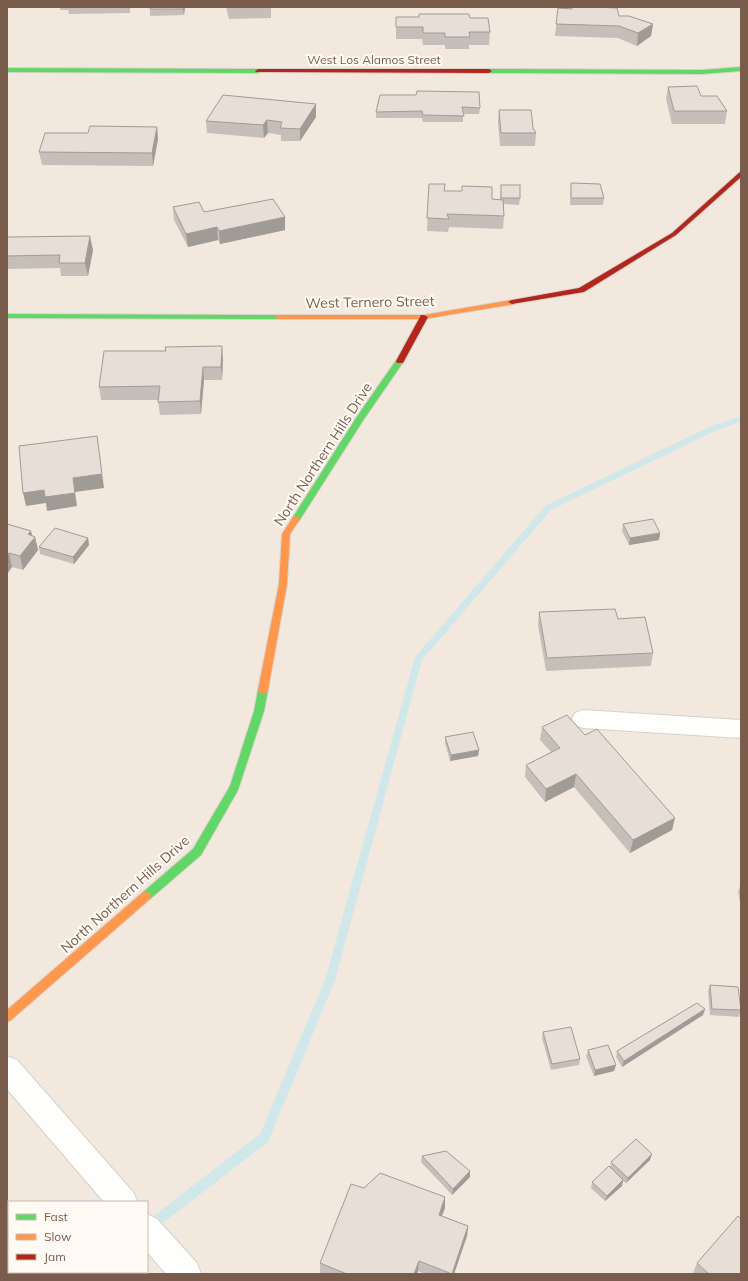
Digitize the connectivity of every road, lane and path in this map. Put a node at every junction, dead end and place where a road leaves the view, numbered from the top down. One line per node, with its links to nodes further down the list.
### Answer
1 (741, 69): 2 (street, West Los Alamos Street)
2 (7, 70)
3 (741, 173): 5 (street, West Ternero Street)
4 (7, 316): 5 (street, West Ternero Street)
5 (424, 317): 8 (street, North Northern Hills Drive)
6 (583, 719): 7 (street)
7 (741, 729)
8 (7, 1017)
9 (7, 1069): 10 (street)
10 (122, 1201)
11 (148, 1230): 12 (street)
12 (186, 1274)

